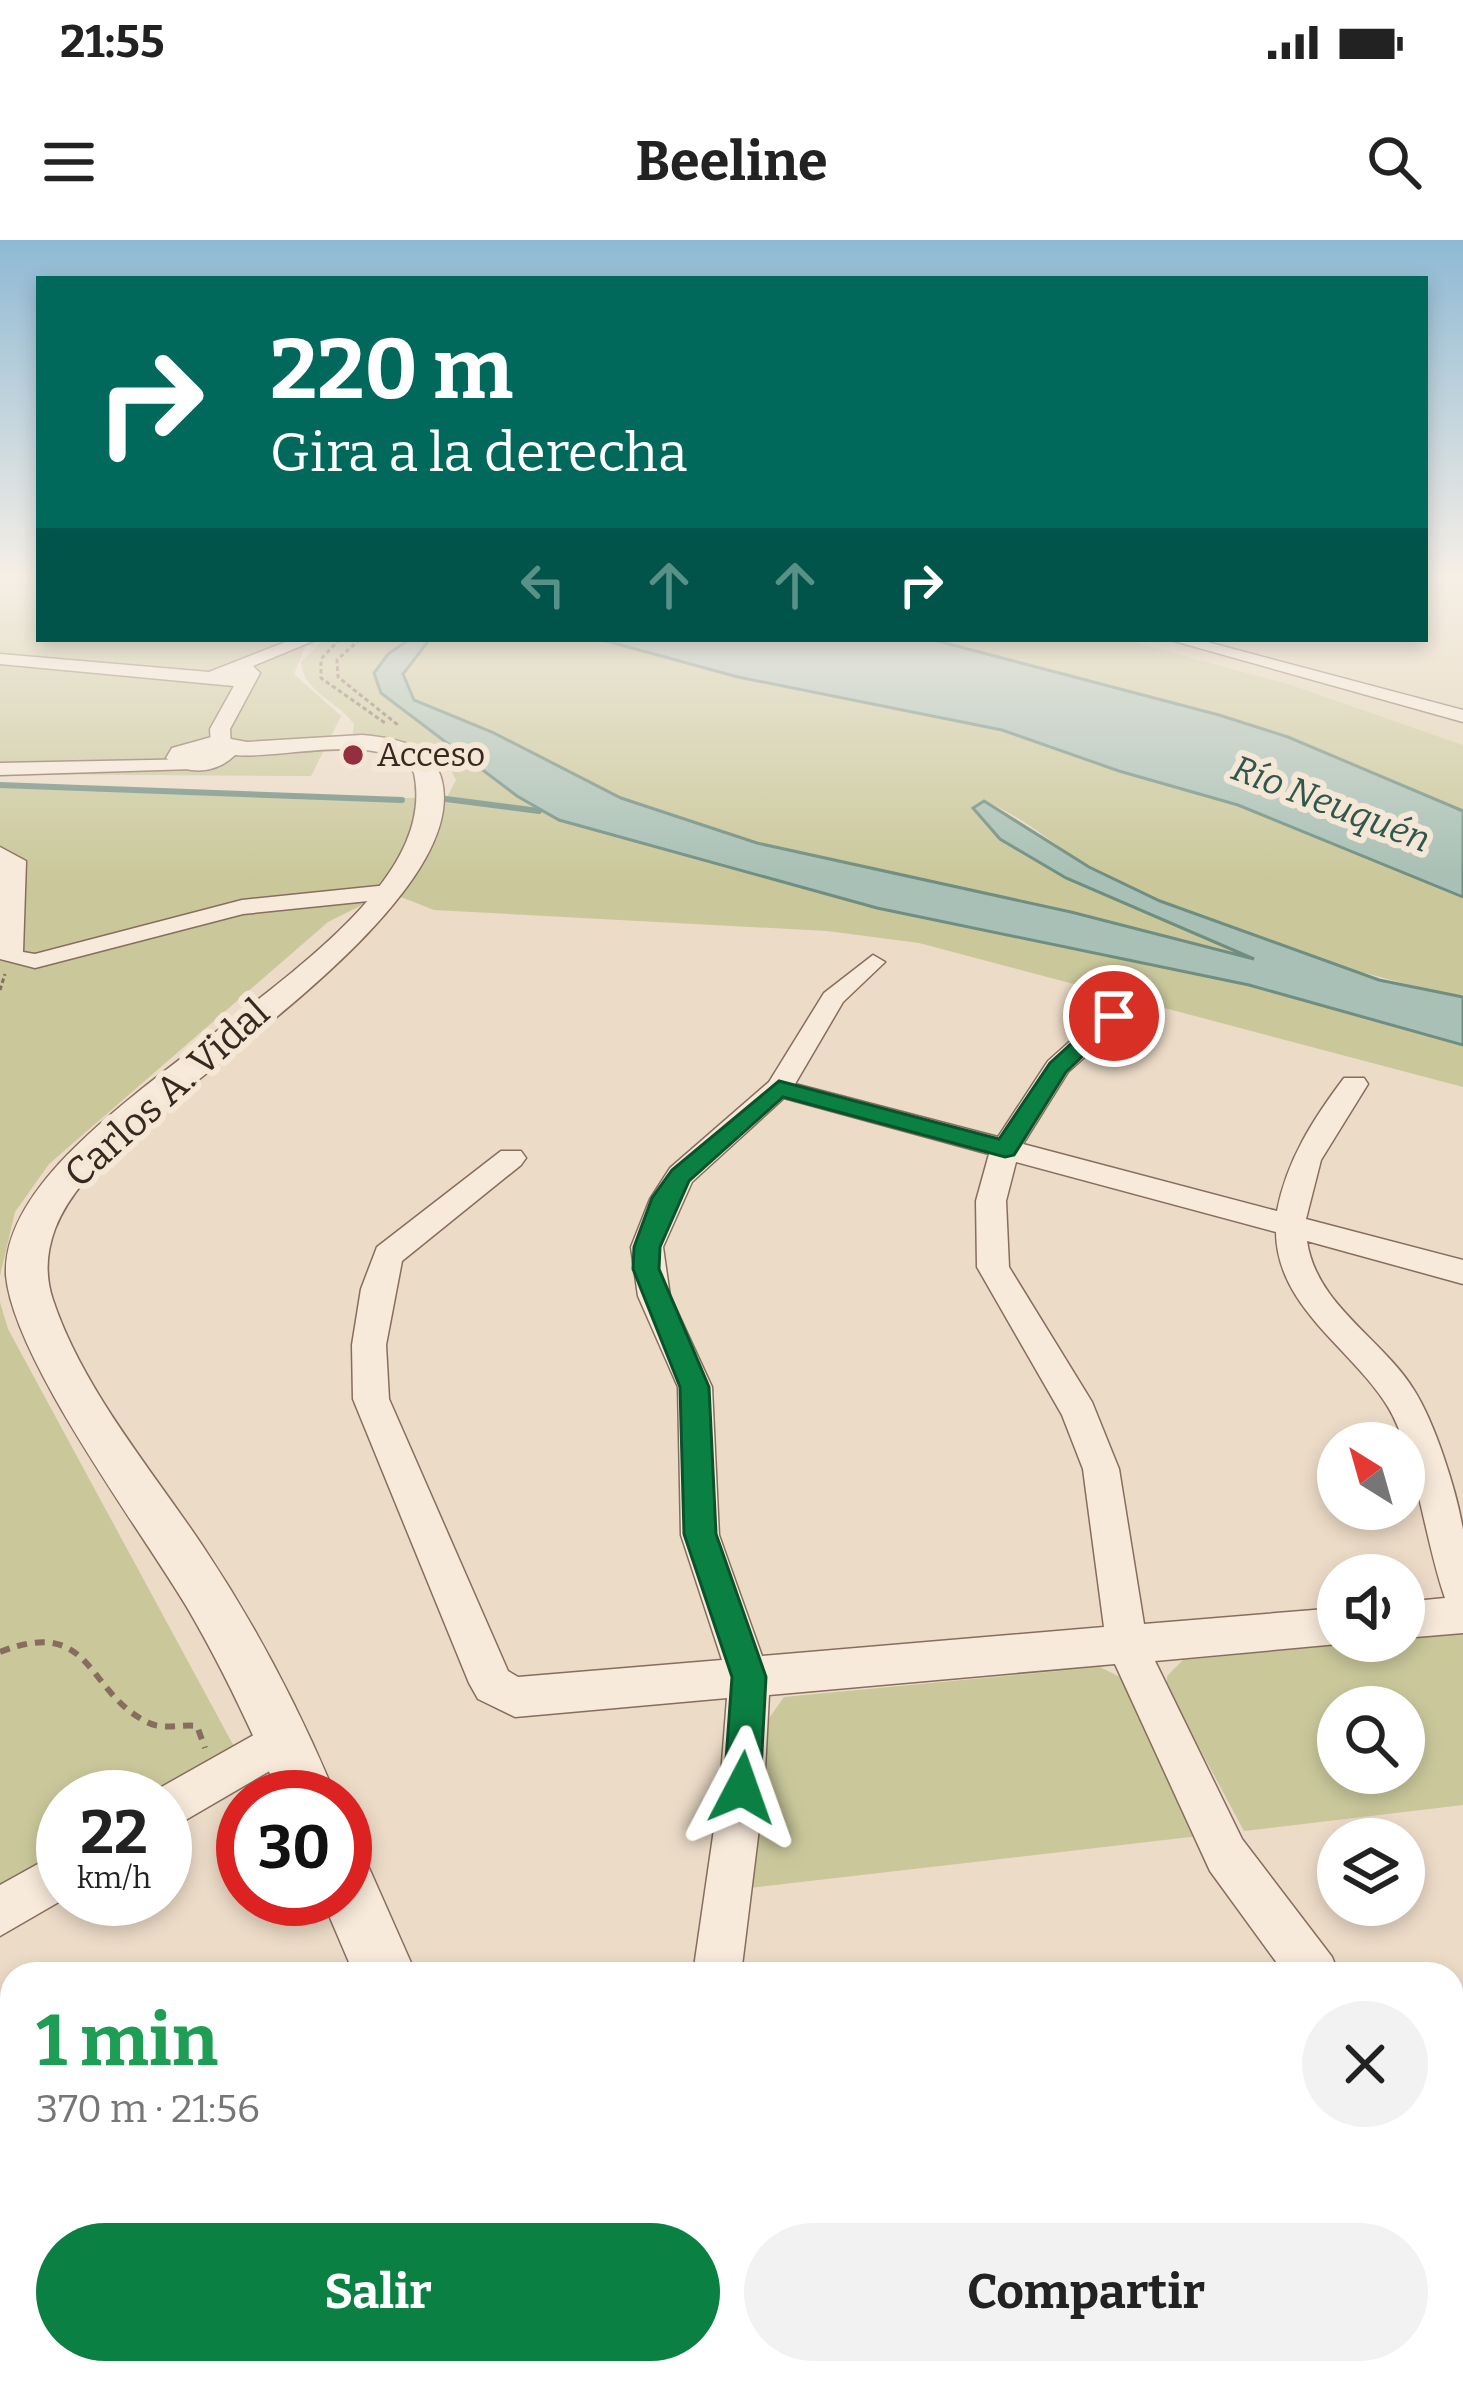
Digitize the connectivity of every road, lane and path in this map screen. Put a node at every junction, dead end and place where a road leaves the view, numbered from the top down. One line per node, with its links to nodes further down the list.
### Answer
1 (230, 676): 7 (street)
2 (322, 676): 8 (path)
3 (338, 676): 6 (path)
4 (1314, 676): 5 (street)
5 (1463, 716)
6 (403, 728)
7 (203, 752): 8 (street); 9 (street); 10 (street)
8 (411, 754): 10 (street)
9 (0, 769)
10 (428, 800): 12 (street, Carlos A. Vidal)
11 (0, 854): 12 (street)
12 (388, 892): 28 (street, Carlos A. Vidal)
13 (873, 962): 16 (street)
14 (1114, 1016): 17 (street)
15 (1354, 1084): 19 (street)
16 (779, 1088): 17 (street); 27 (street)
17 (1005, 1149): 19 (street); 25 (street)
18 (512, 1158): 27 (street)
19 (1288, 1225): 20 (street); 21 (street)
20 (1463, 1272)
21 (1463, 1595)
22 (1463, 1615): 23 (street)
23 (1425, 1618)
24 (1317, 1628): 25 (street)
25 (1126, 1645): 27 (street); 37 (street)
26 (0, 1652): 31 (path)
27 (749, 1677): 36 (street)
28 (282, 1740): 29 (street); 30 (street, Carlos A. Vidal)
29 (231, 1770)
30 (296, 1770)
31 (216, 1775)
32 (36, 1890): 33 (street)
33 (0, 1912)
34 (365, 1926): 35 (street)
35 (381, 1962)
36 (719, 1962)
37 (1306, 1962)

